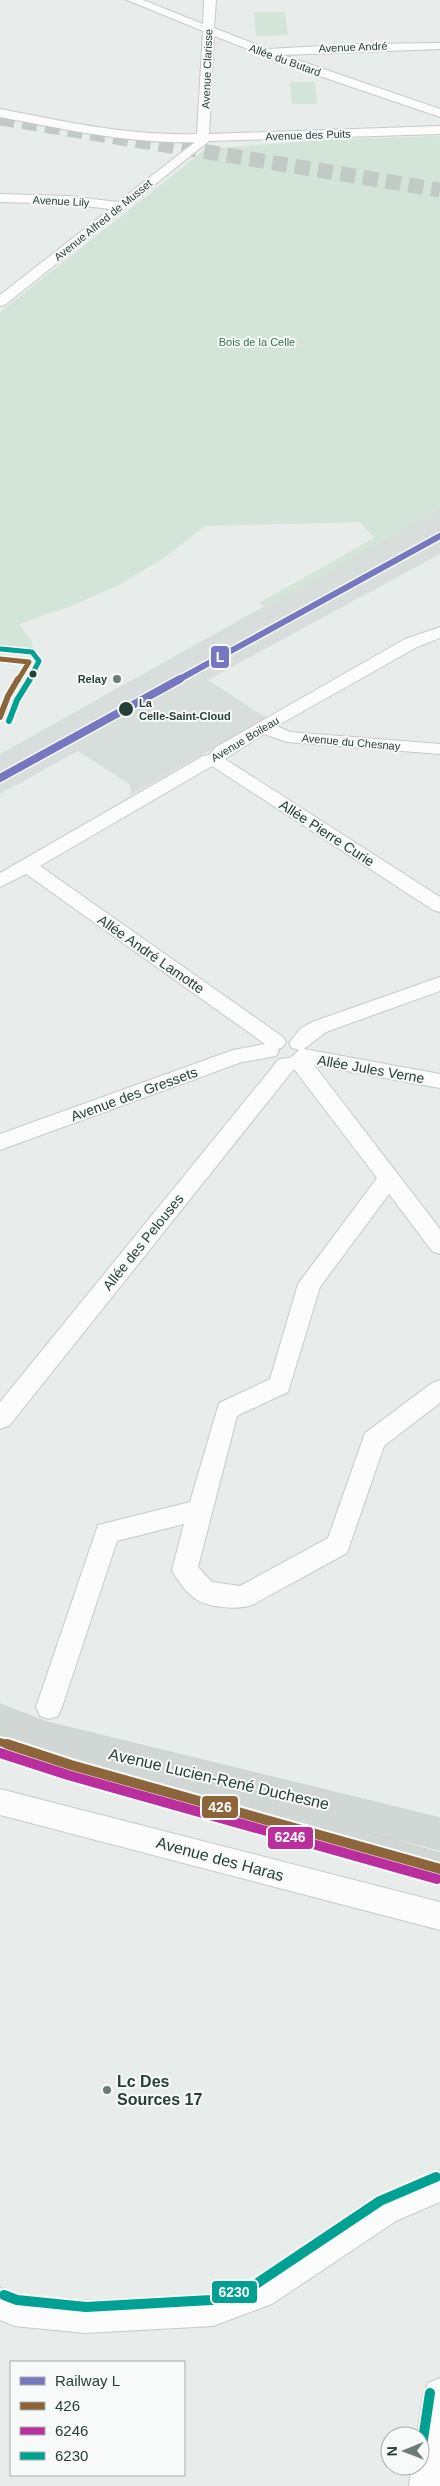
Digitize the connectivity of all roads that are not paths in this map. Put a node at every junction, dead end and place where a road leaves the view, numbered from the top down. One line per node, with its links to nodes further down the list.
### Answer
1 (133, 0): 3 (street, Allée du Butard)
2 (210, 0): 3 (street, Avenue Clarisse)
3 (208, 31): 5 (street, Allée du Butard); 11 (street, Avenue Clarisse)
4 (440, 46): 5 (street, Avenue André)
5 (267, 53): 8 (street, Allée du Butard)
6 (0, 108): 10 (street, Avenue des Puits)
7 (0, 113): 10 (street, Avenue des Puits)
8 (440, 113)
9 (440, 130): 11 (street, Avenue des Puits)
10 (176, 138): 11 (street, Avenue des Puits)
11 (204, 138): 13 (street, Avenue Alfred de Musset)
12 (0, 198): 13 (street, Avenue Lily)
13 (122, 206): 14 (street, Avenue Alfred de Musset)
14 (0, 302)
15 (440, 632): 16 (street, Avenue Boileau)
16 (264, 727): 17 (street, Avenue du Chesnay); 18 (street, Avenue Boileau)
17 (440, 749)
18 (215, 759): 19 (street, Avenue Boileau); 21 (street, Allée Pierre Curie)
19 (26, 865): 20 (street, Avenue Boileau); 23 (street, Allée André Lamotte)
20 (0, 881)
21 (440, 906)
22 (440, 984): 23 (street)
23 (289, 1053): 24 (street, Allée Jules Verne); 25 (street, Avenue des Gressets); 26 (street); 29 (street, Allée des Pelouses)
24 (440, 1081)
25 (0, 1142)
26 (388, 1179): 27 (street); 30 (street)
27 (440, 1245)
28 (440, 1390): 30 (street)
29 (0, 1419)
30 (200, 1510): 31 (street)
31 (49, 1706)
32 (0, 1719): 35 (main road, Avenue Lucien-René Duchesne)
33 (0, 1742): 36 (main road, Avenue Lucien-René Duchesne)
34 (0, 1802): 37 (street, Avenue des Haras)
35 (440, 1834)
36 (440, 1869)
37 (440, 1916)
38 (440, 2186): 39 (street)
39 (0, 2304)
40 (440, 2395): 41 (street)
41 (426, 2486)

